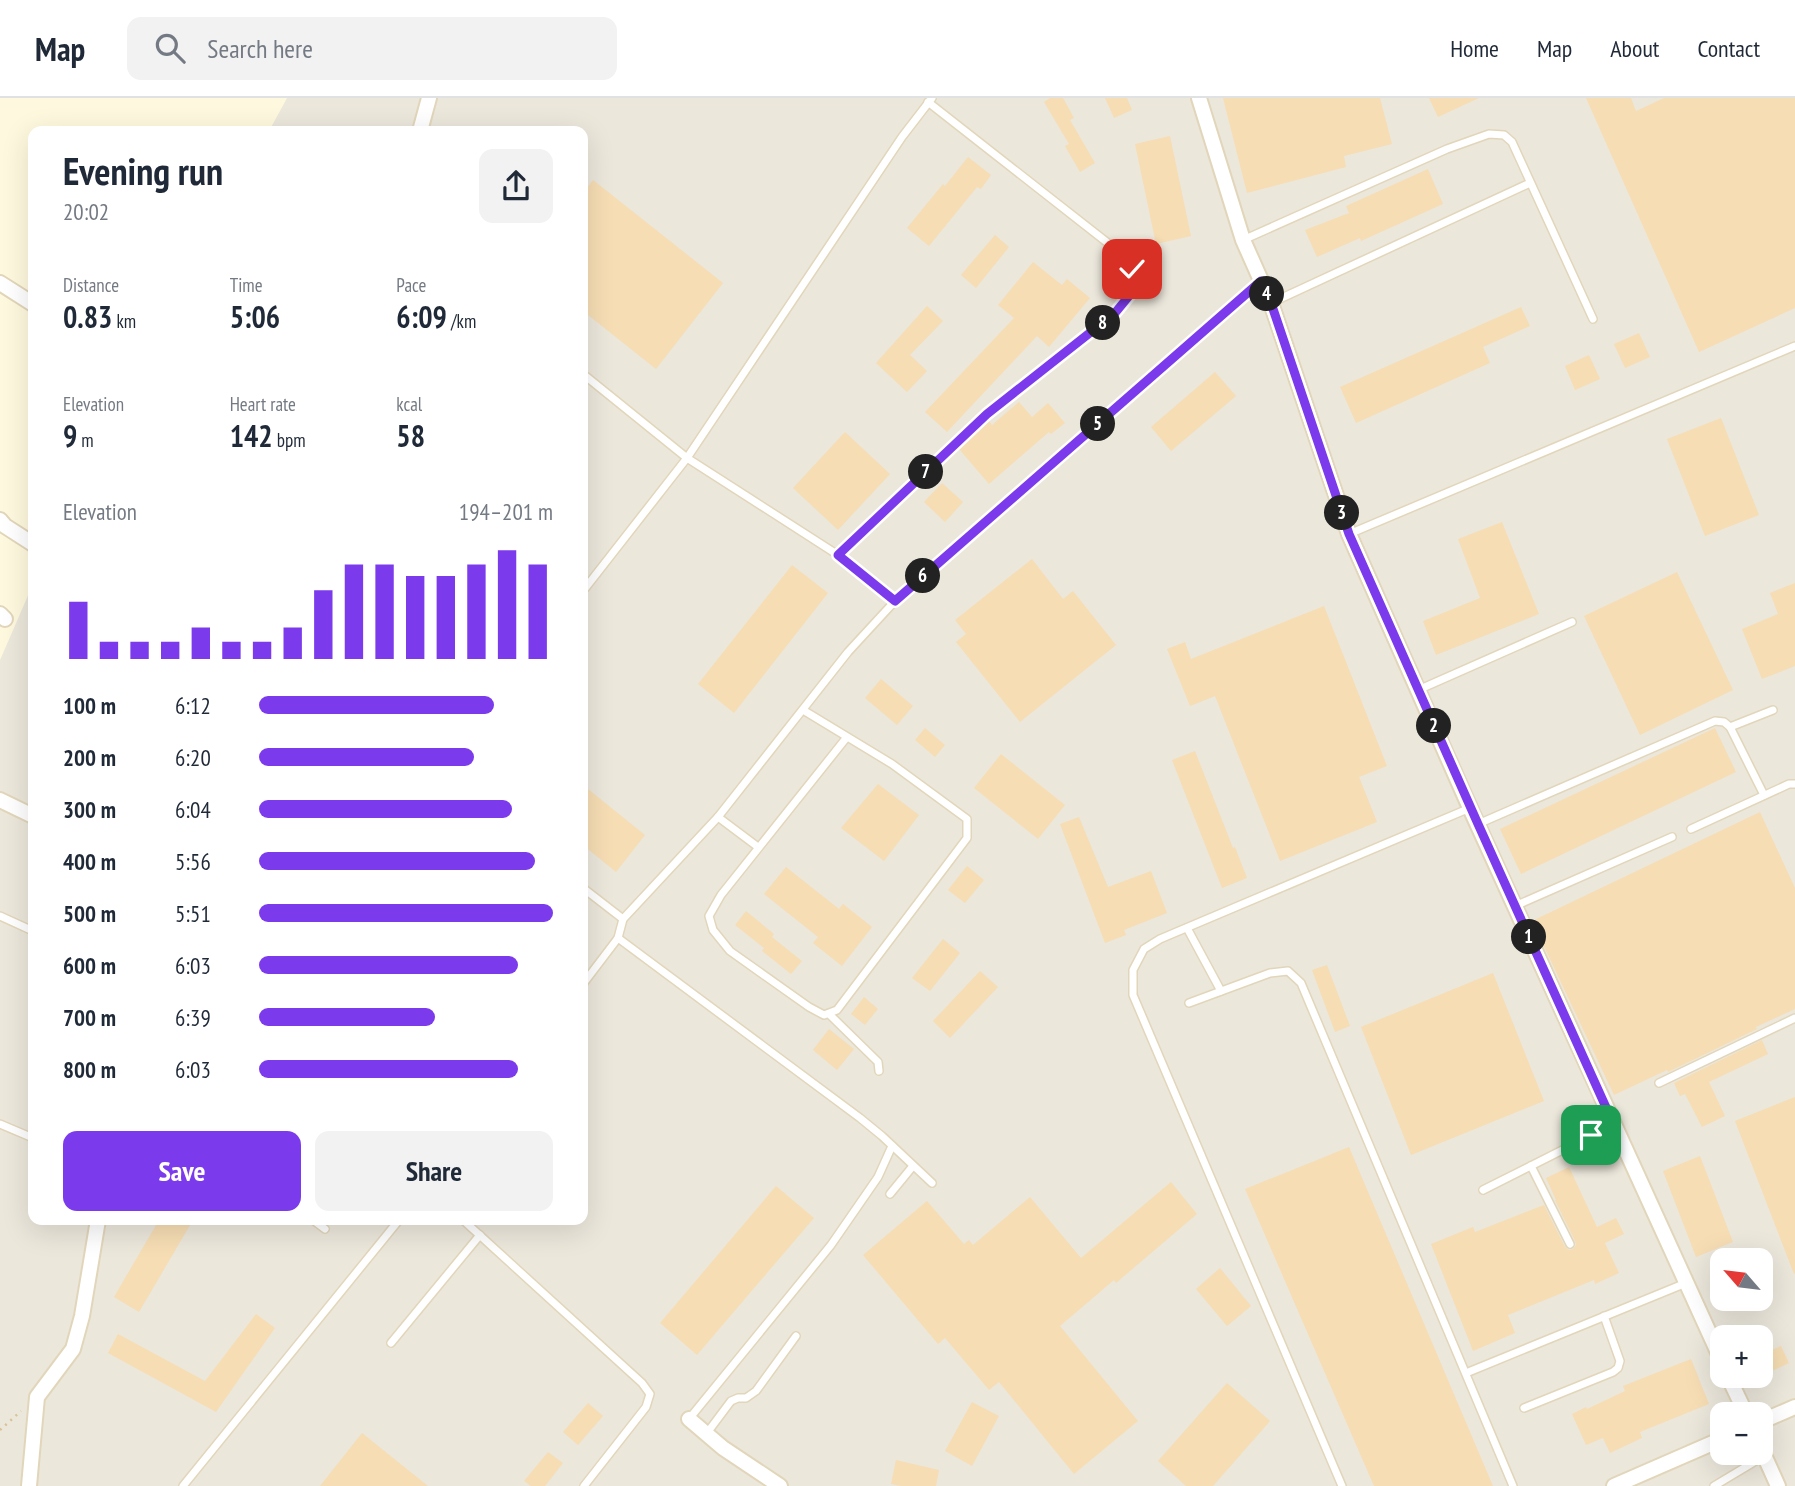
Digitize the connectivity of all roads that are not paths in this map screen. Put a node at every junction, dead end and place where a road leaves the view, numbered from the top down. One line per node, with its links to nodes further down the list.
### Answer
1 (429, 98): 4 (street)
2 (1199, 98): 6 (street)
3 (930, 100): 14 (lane); 18 (lane)
4 (421, 126)
5 (1530, 183): 6 (lane); 10 (lane); 11 (lane)
6 (1243, 240): 7 (street)
7 (1261, 281): 10 (street); 20 (lane)
8 (0, 283): 9 (street)
9 (28, 301)
10 (1271, 303): 16 (street)
11 (1593, 319)
12 (1795, 346): 16 (lane)
13 (588, 378): 14 (lane)
14 (687, 458): 18 (lane); 19 (lane)
15 (0, 520): 17 (street)
16 (1349, 534): 22 (street)
17 (28, 541)
18 (838, 555): 20 (lane)
19 (588, 586)
20 (895, 601): 23 (lane)
21 (1573, 622): 22 (lane)
22 (1418, 690): 30 (street)
23 (803, 710): 26 (lane); 32 (lane)
24 (1773, 710): 25 (lane)
25 (1730, 727): 28 (lane); 33 (lane)
26 (846, 737): 36 (lane); 47 (lane)
27 (1795, 784): 28 (lane)
28 (1763, 795): 34 (lane)
29 (0, 800): 31 (street)
30 (1470, 808): 33 (street); 41 (lane)
31 (28, 814)
32 (718, 817): 36 (lane); 40 (lane)
33 (1478, 824): 38 (street)
34 (1691, 830)
35 (1672, 837): 38 (lane)
36 (758, 847): 47 (lane)
37 (588, 892): 40 (lane)
38 (1515, 906): 52 (street)
39 (0, 916): 42 (lane)
40 (623, 919): 43 (lane)
41 (1187, 928): 45 (lane); 85 (lane)
42 (28, 929)
43 (618, 938): 44 (lane); 54 (lane)
44 (588, 977)
45 (1221, 991): 46 (lane); 72 (lane)
46 (1189, 1003)
47 (829, 1014): 49 (lane)
48 (1795, 1018): 50 (lane)
49 (879, 1071)
50 (1659, 1083)
51 (0, 1124): 53 (lane)
52 (1614, 1125): 56 (lane); 67 (street)
53 (28, 1136)
54 (892, 1146): 55 (lane); 76 (lane)
55 (913, 1166): 57 (lane); 59 (lane)
56 (1531, 1166): 58 (lane); 66 (lane)
57 (932, 1183)
58 (1483, 1190)
59 (890, 1194)
60 (98, 1225): 81 (street)
61 (320, 1225): 64 (lane)
62 (395, 1225): 82 (lane)
63 (469, 1225): 65 (lane)
64 (325, 1229)
65 (480, 1235): 71 (lane); 83 (lane)
66 (1570, 1244)
67 (1686, 1283): 68 (lane); 69 (street)
68 (1604, 1317): 72 (lane); 74 (lane)
69 (1710, 1335)
70 (796, 1336): 77 (lane)
71 (391, 1343)
72 (1466, 1373): 86 (lane)
73 (1795, 1406): 75 (street)
74 (1524, 1408)
75 (1773, 1416)
76 (689, 1419): 77 (street)
77 (706, 1434): 84 (street)
78 (1710, 1443): 87 (street)
79 (1743, 1465): 88 (lane)
80 (1769, 1465): 89 (street)
81 (29, 1486)
82 (183, 1486)
83 (584, 1486)
84 (780, 1486)
85 (1342, 1486)
86 (1513, 1486)
87 (1614, 1486)
88 (1714, 1486)
89 (1778, 1486)

